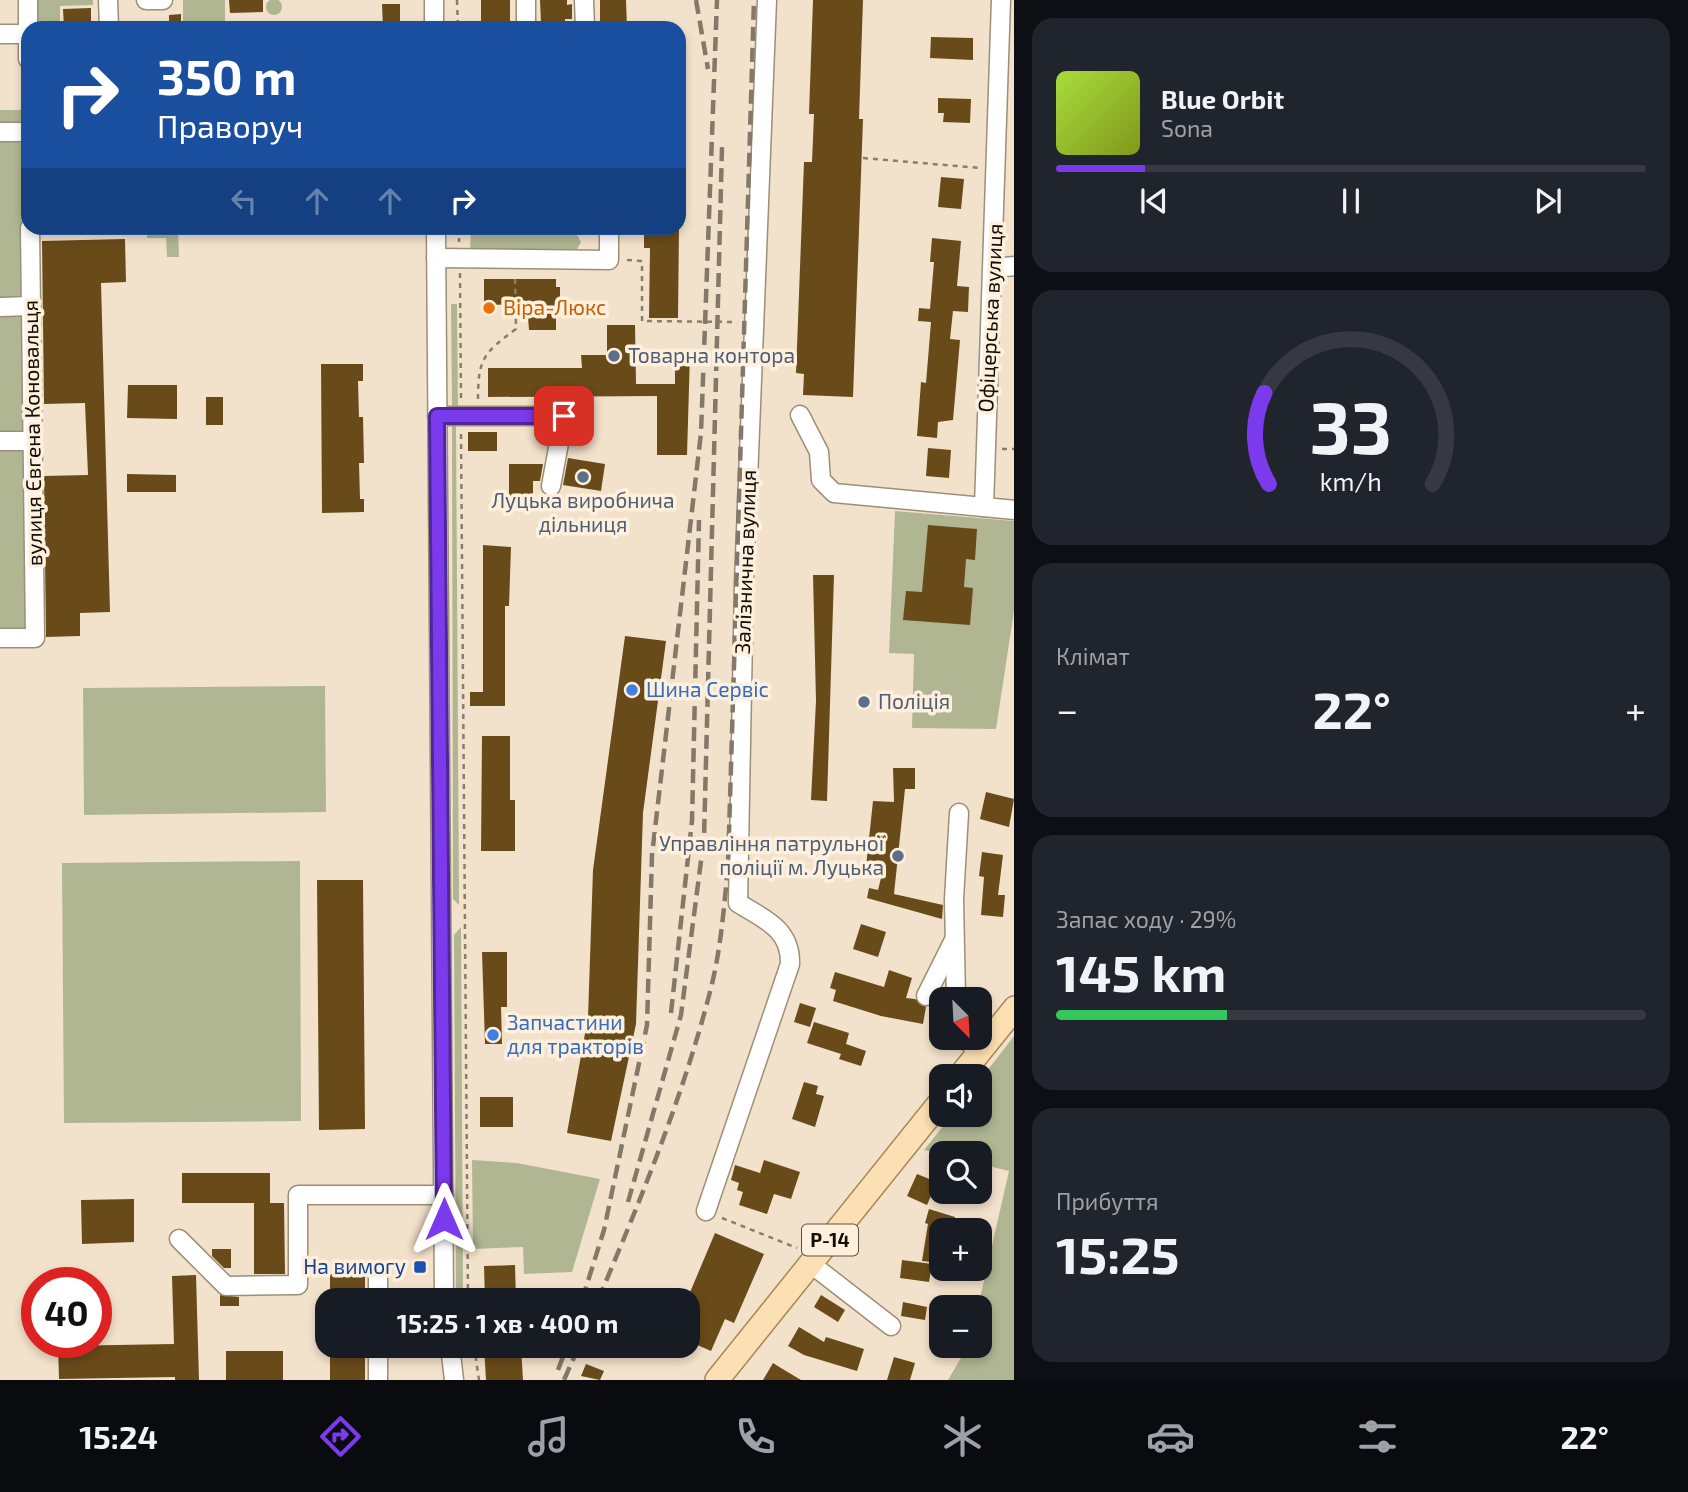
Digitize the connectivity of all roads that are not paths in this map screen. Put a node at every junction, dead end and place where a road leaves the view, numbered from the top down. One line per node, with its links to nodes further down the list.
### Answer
1 (28, 0): 10 (street)
2 (108, 0): 11 (street)
3 (146, 0): 4 (street)
4 (163, 0)
5 (434, 0): 12 (street)
6 (526, 0): 13 (street)
7 (584, 0): 14 (street)
8 (767, 0): 44 (street, Залізнична вулиця)
9 (1001, 0): 17 (street, Офіцерська вулиця)
10 (28, 21)
11 (109, 21)
12 (434, 21)
13 (526, 21)
14 (585, 21)
15 (0, 34): 16 (street)
16 (21, 34)
17 (1007, 87): 25 (street, Офіцерська вулиця)
18 (0, 132): 19 (street)
19 (21, 132)
20 (30, 235): 26 (street, вулиця Євгена Коновальця)
21 (436, 235): 23 (street)
22 (609, 235): 23 (street)
23 (436, 258): 29 (street)
24 (1014, 267): 25 (street)
25 (993, 268): 33 (street, Офіцерська вулиця)
26 (31, 306): 27 (street); 31 (street, вулиця Євгена Коновальця)
27 (0, 307)
28 (800, 415): 33 (street)
29 (437, 416): 32 (street); 43 (street)
30 (0, 441): 31 (street)
31 (32, 441): 35 (street, вулиця Євгена Коновальця)
32 (551, 486)
33 (985, 507): 34 (street)
34 (1014, 510)
35 (0, 638)
36 (959, 813): 37 (street)
37 (955, 936): 38 (street); 39 (street)
38 (956, 987)
39 (926, 996)
40 (1014, 1008): 41 (main road)
41 (992, 1027)
42 (929, 1116): 46 (main road, Р-14)
43 (443, 1195): 45 (street); 49 (street)
44 (706, 1211)
45 (179, 1239)
46 (814, 1260): 50 (street); 55 (main road, Р-14)
47 (378, 1277): 48 (street)
48 (378, 1288)
49 (444, 1288)
50 (891, 1326)
51 (378, 1358): 53 (street)
52 (451, 1358): 54 (street)
53 (378, 1380)
54 (454, 1380)
55 (718, 1380)

